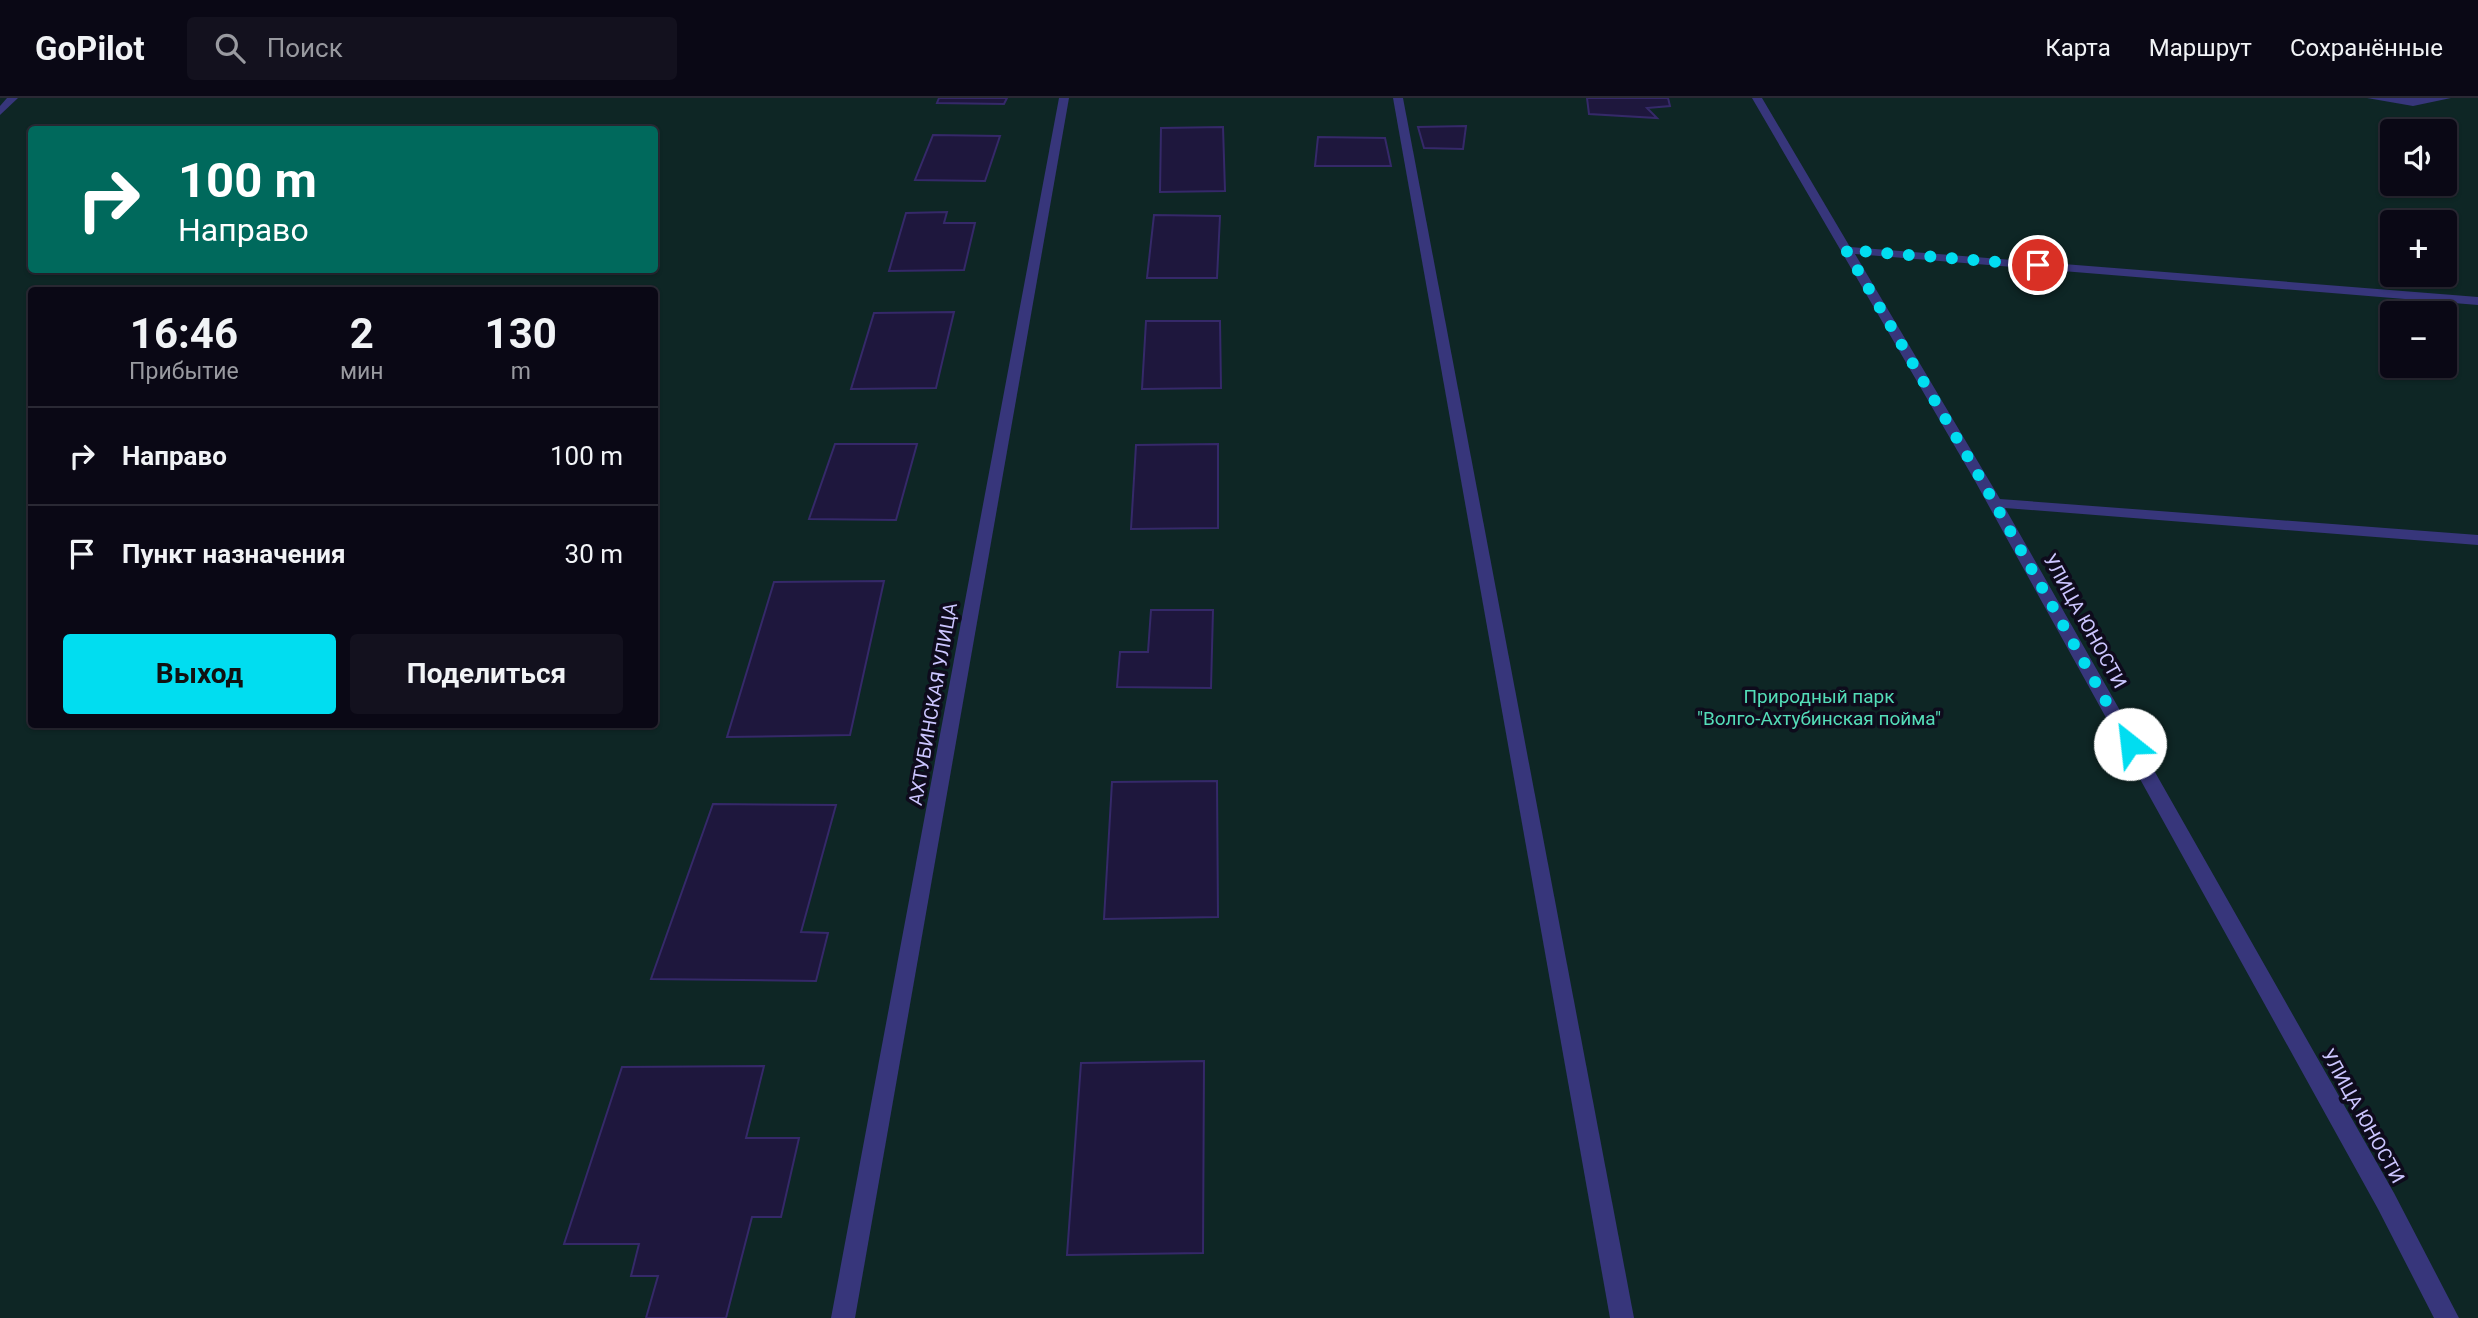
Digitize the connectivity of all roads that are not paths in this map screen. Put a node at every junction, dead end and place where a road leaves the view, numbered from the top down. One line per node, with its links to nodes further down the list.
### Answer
1 (14, 98): 7 (street)
2 (1064, 98): 12 (street, АХТУБИНСКАЯ УЛИЦА)
3 (1398, 98): 13 (street)
4 (1757, 98): 8 (street, УЛИЦА ЮНОСТИ)
5 (2372, 98): 6 (street)
6 (2446, 98)
7 (0, 112)
8 (1846, 250): 9 (street); 10 (street, УЛИЦА ЮНОСТИ)
9 (2478, 301)
10 (1995, 503): 11 (street); 14 (street, УЛИЦА ЮНОСТИ)
11 (2478, 540)
12 (843, 1318)
13 (1622, 1318)
14 (2447, 1318)

